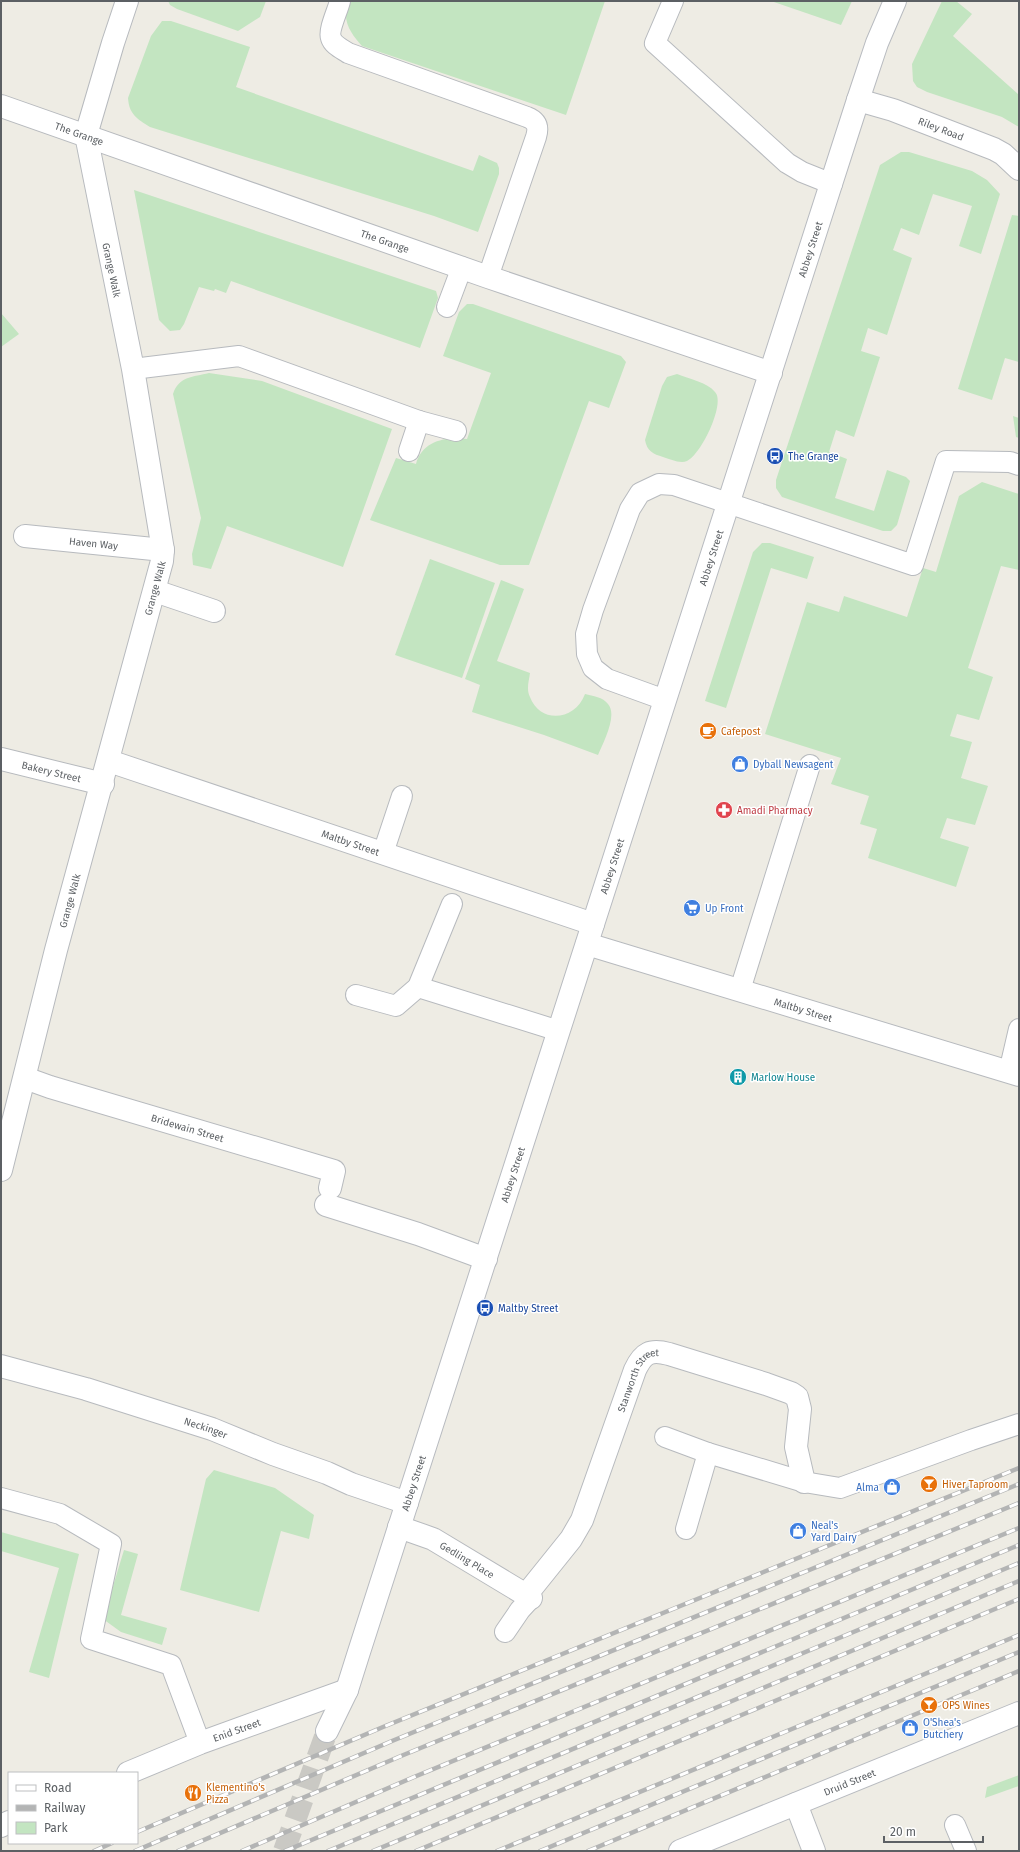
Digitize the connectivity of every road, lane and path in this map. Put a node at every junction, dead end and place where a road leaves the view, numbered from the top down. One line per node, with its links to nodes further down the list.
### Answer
1 (127, 1): 7 (street, Grange Walk)
2 (340, 1): 11 (lane)
3 (673, 1): 9 (lane)
4 (895, 1): 5 (street, Abbey Street)
5 (858, 100): 8 (street, Riley Road); 9 (street, Abbey Street)
6 (1, 106): 7 (street, The Grange)
7 (86, 136): 10 (street, The Grange); 13 (street, Grange Walk)
8 (1019, 169)
9 (832, 184): 14 (street, Abbey Street)
10 (462, 267): 11 (street, The Grange); 12 (lane)
11 (488, 276): 14 (street, The Grange)
12 (447, 307)
13 (132, 369): 15 (lane); 21 (street, Grange Walk)
14 (771, 373): 19 (street, Abbey Street)
15 (419, 421): 16 (lane); 17 (lane)
16 (456, 431)
17 (410, 451)
18 (1019, 465): 19 (lane)
19 (730, 502): 24 (street, Abbey Street); 24 (lane)
20 (25, 536): 21 (street, Haven Way)
21 (163, 550): 22 (street, Grange Walk)
22 (155, 591): 23 (street); 26 (street, Grange Walk)
23 (214, 610)
24 (665, 700): 32 (street, Abbey Street)
25 (1, 760): 28 (street, Bakery Street)
26 (109, 761): 28 (street, Grange Walk); 30 (street, Maltby Street)
27 (810, 765): 34 (lane)
28 (103, 784): 39 (street, Grange Walk)
29 (402, 796): 30 (lane)
30 (382, 853): 32 (street, Maltby Street)
31 (452, 904): 33 (lane)
32 (590, 934): 34 (street, Maltby Street); 37 (street, Abbey Street)
33 (418, 987): 35 (lane); 37 (lane)
34 (740, 990): 38 (street, Maltby Street)
35 (356, 995)
36 (1019, 1029): 38 (lane)
37 (559, 1031): 41 (street, Abbey Street)
38 (1014, 1074)
39 (25, 1078): 40 (street, Grange Walk); 41 (street, Bridewain Street)
40 (1, 1170)
41 (486, 1259): 48 (street, Abbey Street)
42 (1, 1366): 48 (street, Neckinger)
43 (1019, 1424): 46 (lane)
44 (665, 1437): 45 (lane)
45 (708, 1453): 46 (lane); 50 (lane)
46 (804, 1482): 51 (street, Stanworth Street)
47 (1, 1498): 56 (lane)
48 (407, 1503): 49 (street, Abbey Street)
49 (399, 1527): 51 (street, Gedling Place); 53 (street, Abbey Street)
50 (686, 1529)
51 (529, 1596): 52 (lane)
52 (505, 1632)
53 (347, 1690): 55 (street, Abbey Street); 56 (street, Enid Street)
54 (1019, 1713): 58 (street, Druid Street)
55 (327, 1731)
56 (200, 1743): 57 (street, Enid Street)
57 (130, 1772)
58 (796, 1804): 60 (street, Druid Street); 61 (street)
59 (955, 1825): 62 (lane)
60 (680, 1851)
61 (814, 1851)
62 (966, 1851)

